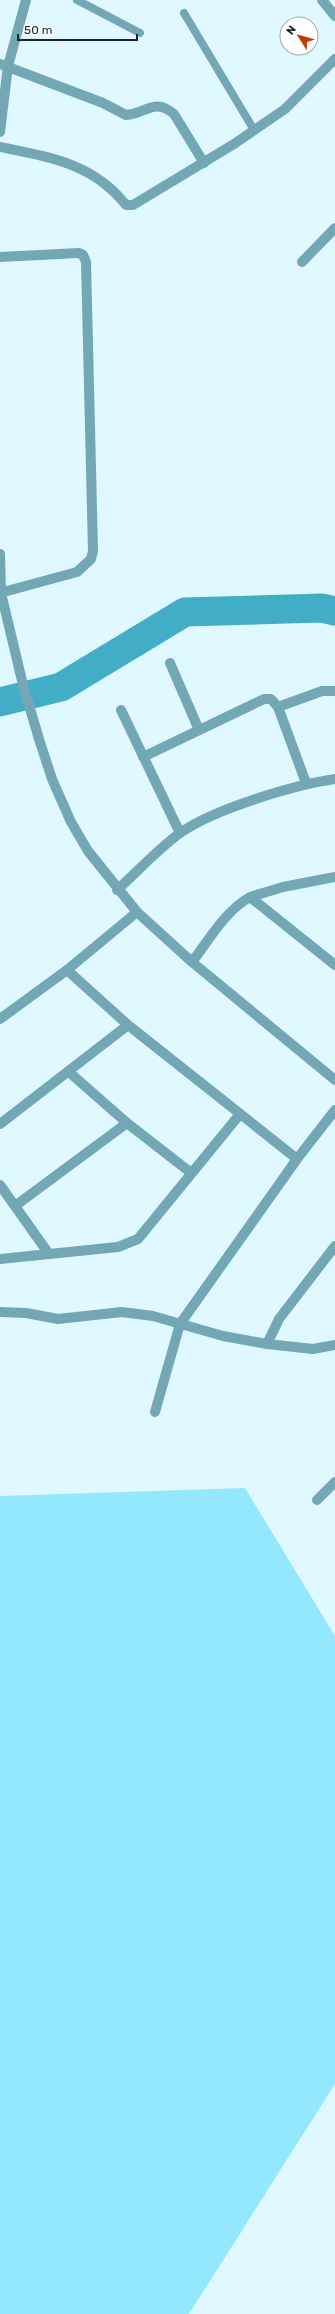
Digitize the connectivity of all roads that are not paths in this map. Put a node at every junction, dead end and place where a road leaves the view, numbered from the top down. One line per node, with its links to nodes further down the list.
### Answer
1 (26, 0): 8 (street)
2 (77, 0): 6 (lane)
3 (322, 0): 5 (street)
4 (184, 13): 9 (lane)
5 (335, 16)
6 (140, 33)
7 (335, 59): 9 (street)
8 (4, 65): 10 (street); 12 (street)
9 (254, 130): 12 (street)
10 (0, 132)
11 (0, 147): 12 (street)
12 (204, 163)
13 (335, 228): 15 (street)
14 (0, 257): 17 (street)
15 (302, 262)
16 (0, 554): 17 (street)
17 (0, 593): 28 (street)
18 (170, 663): 22 (street)
19 (335, 691): 20 (street)
20 (278, 707): 22 (street); 25 (street)
21 (121, 710): 23 (street)
22 (199, 730): 23 (street)
23 (143, 757): 26 (street)
24 (335, 778): 25 (street)
25 (306, 783): 26 (street)
26 (180, 832): 28 (street)
27 (335, 877): 29 (street)
28 (117, 890): 30 (street)
29 (250, 897): 31 (street); 32 (street)
30 (138, 912): 31 (street); 33 (street)
31 (192, 962): 37 (street)
32 (335, 964)
33 (67, 970): 34 (street); 35 (street)
34 (0, 1019)
35 (128, 1025): 36 (street); 39 (street)
36 (69, 1072): 40 (street); 41 (street)
37 (335, 1080)
38 (335, 1110): 42 (street)
39 (240, 1114): 42 (street); 43 (street)
40 (127, 1123): 43 (street); 45 (street)
41 (0, 1124)
42 (297, 1159): 50 (street)
43 (190, 1172): 47 (street)
44 (0, 1185): 45 (street)
45 (15, 1206): 47 (street)
46 (335, 1246): 51 (street)
47 (49, 1254): 48 (street)
48 (0, 1259)
49 (0, 1312): 50 (street)
50 (180, 1324): 51 (street); 53 (street)
51 (267, 1344): 52 (street)
52 (335, 1345)
53 (155, 1412)
54 (335, 1482): 55 (street)
55 (318, 1500)

